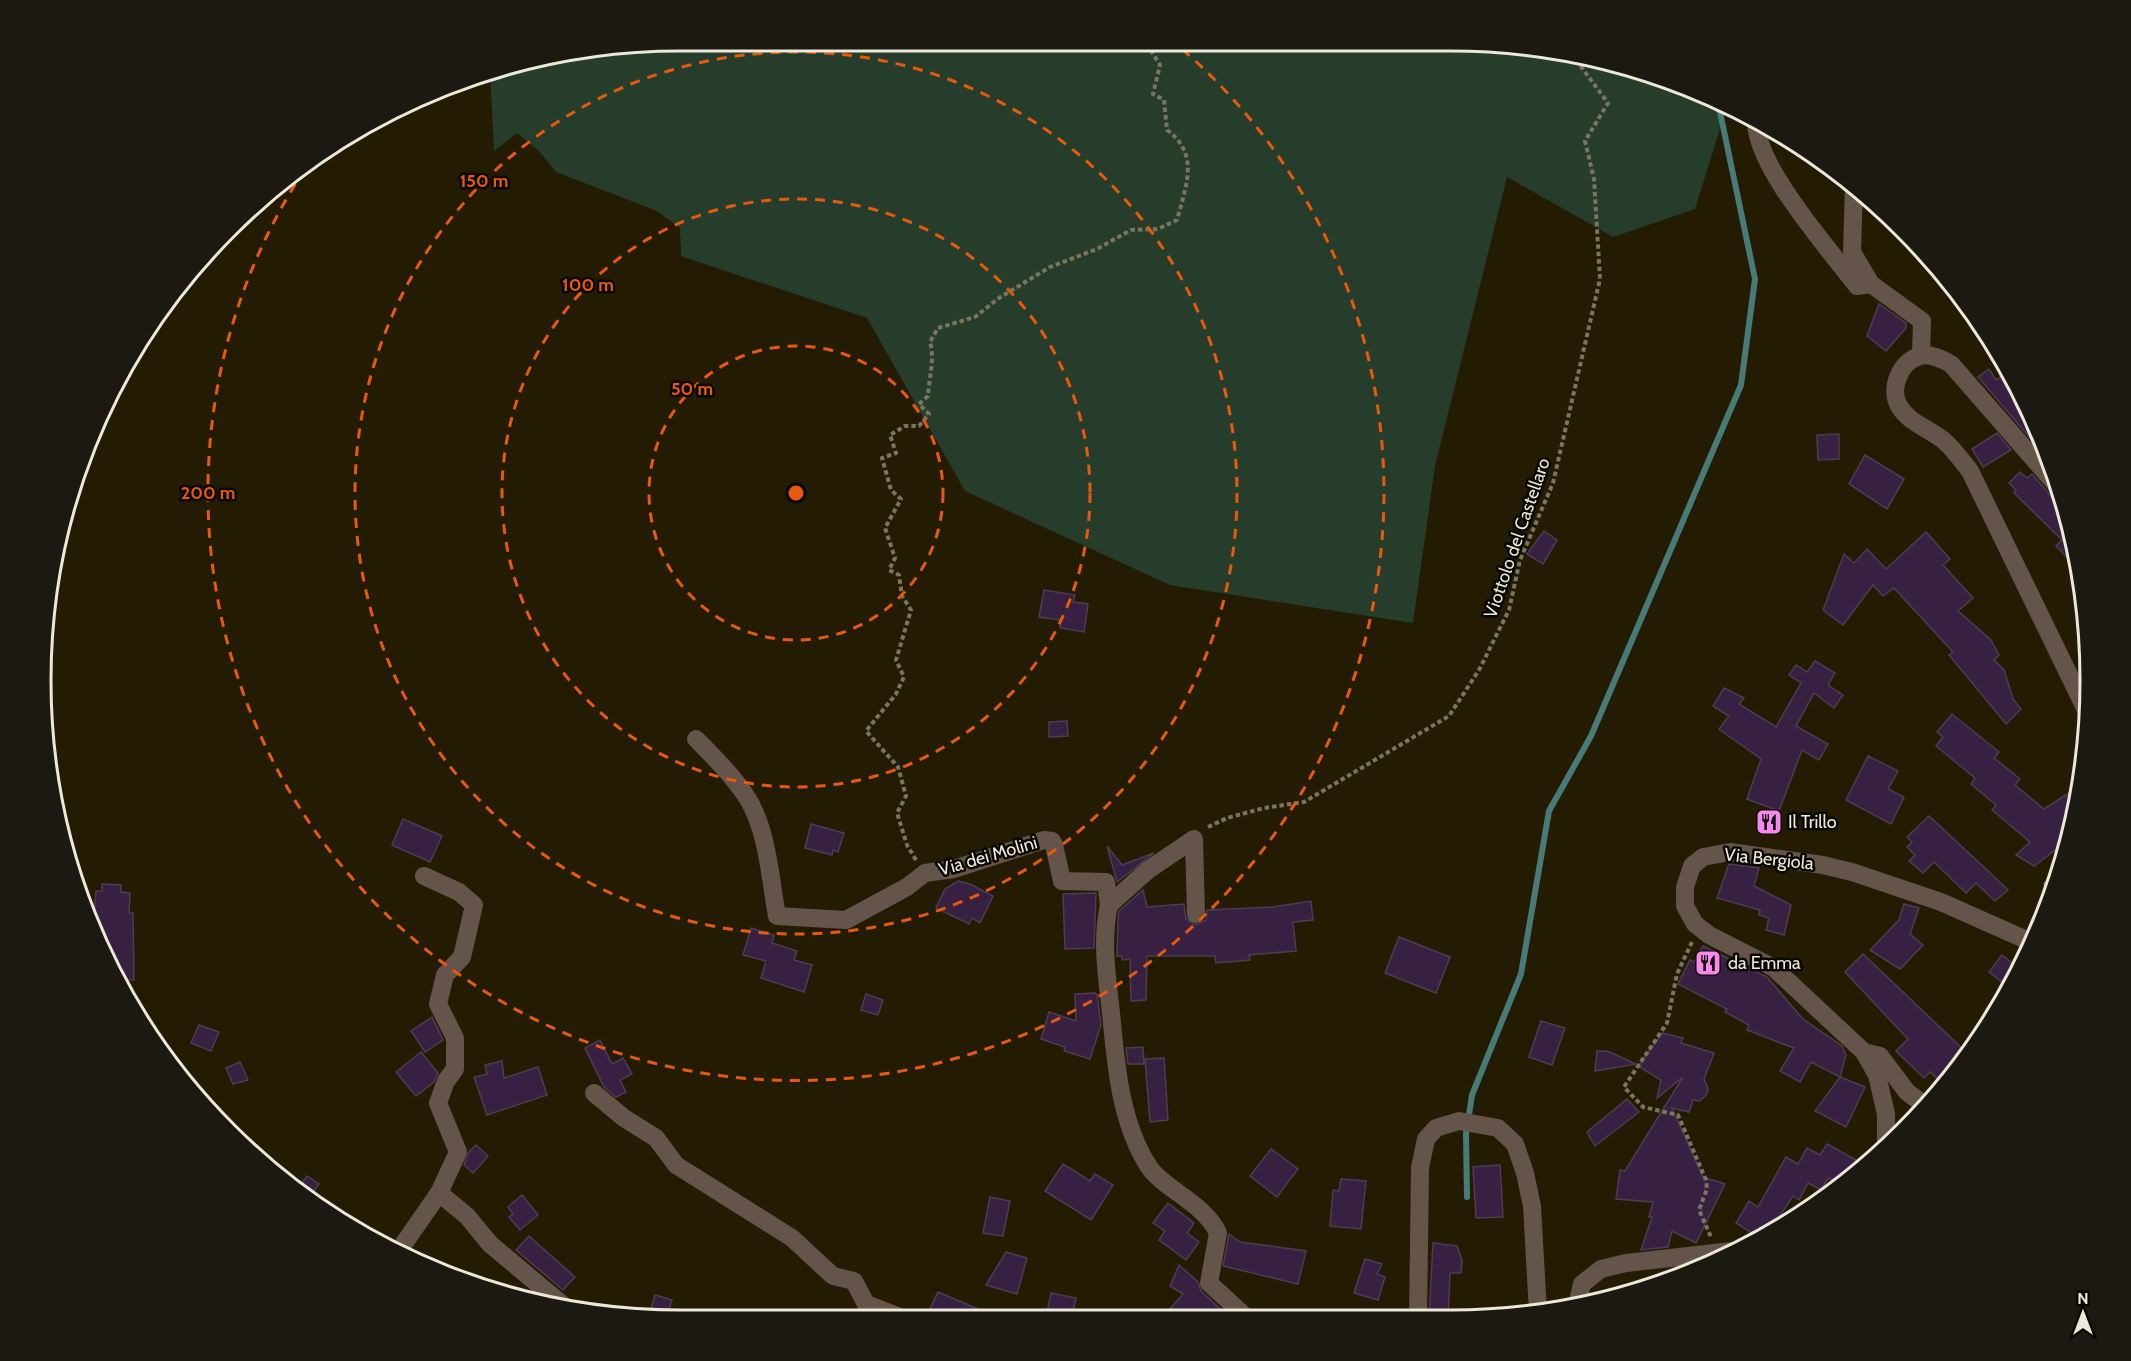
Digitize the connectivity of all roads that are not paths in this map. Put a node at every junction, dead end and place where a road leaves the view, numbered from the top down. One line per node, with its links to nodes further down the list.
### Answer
1 (1758, 131): 3 (street)
2 (1854, 197): 3 (street)
3 (1871, 284): 4 (street)
4 (1921, 355): 5 (street); 6 (street)
5 (2044, 471)
6 (2080, 697)
7 (696, 739): 9 (street, Via dei Molini)
8 (424, 876): 16 (street)
9 (1109, 905): 10 (street); 23 (street, Via dei Molini)
10 (1196, 914)
11 (2024, 939): 12 (street, Via Bergiola)
12 (1864, 1052): 14 (street); 15 (street)
13 (594, 1093): 22 (street)
14 (1919, 1101)
15 (1886, 1135)
16 (439, 1193): 17 (street); 19 (street)
17 (403, 1245)
18 (1709, 1254): 20 (street)
19 (553, 1297)
20 (1579, 1297)
21 (1538, 1304): 24 (street)
22 (882, 1310)
23 (1238, 1310)
24 (1418, 1310)

